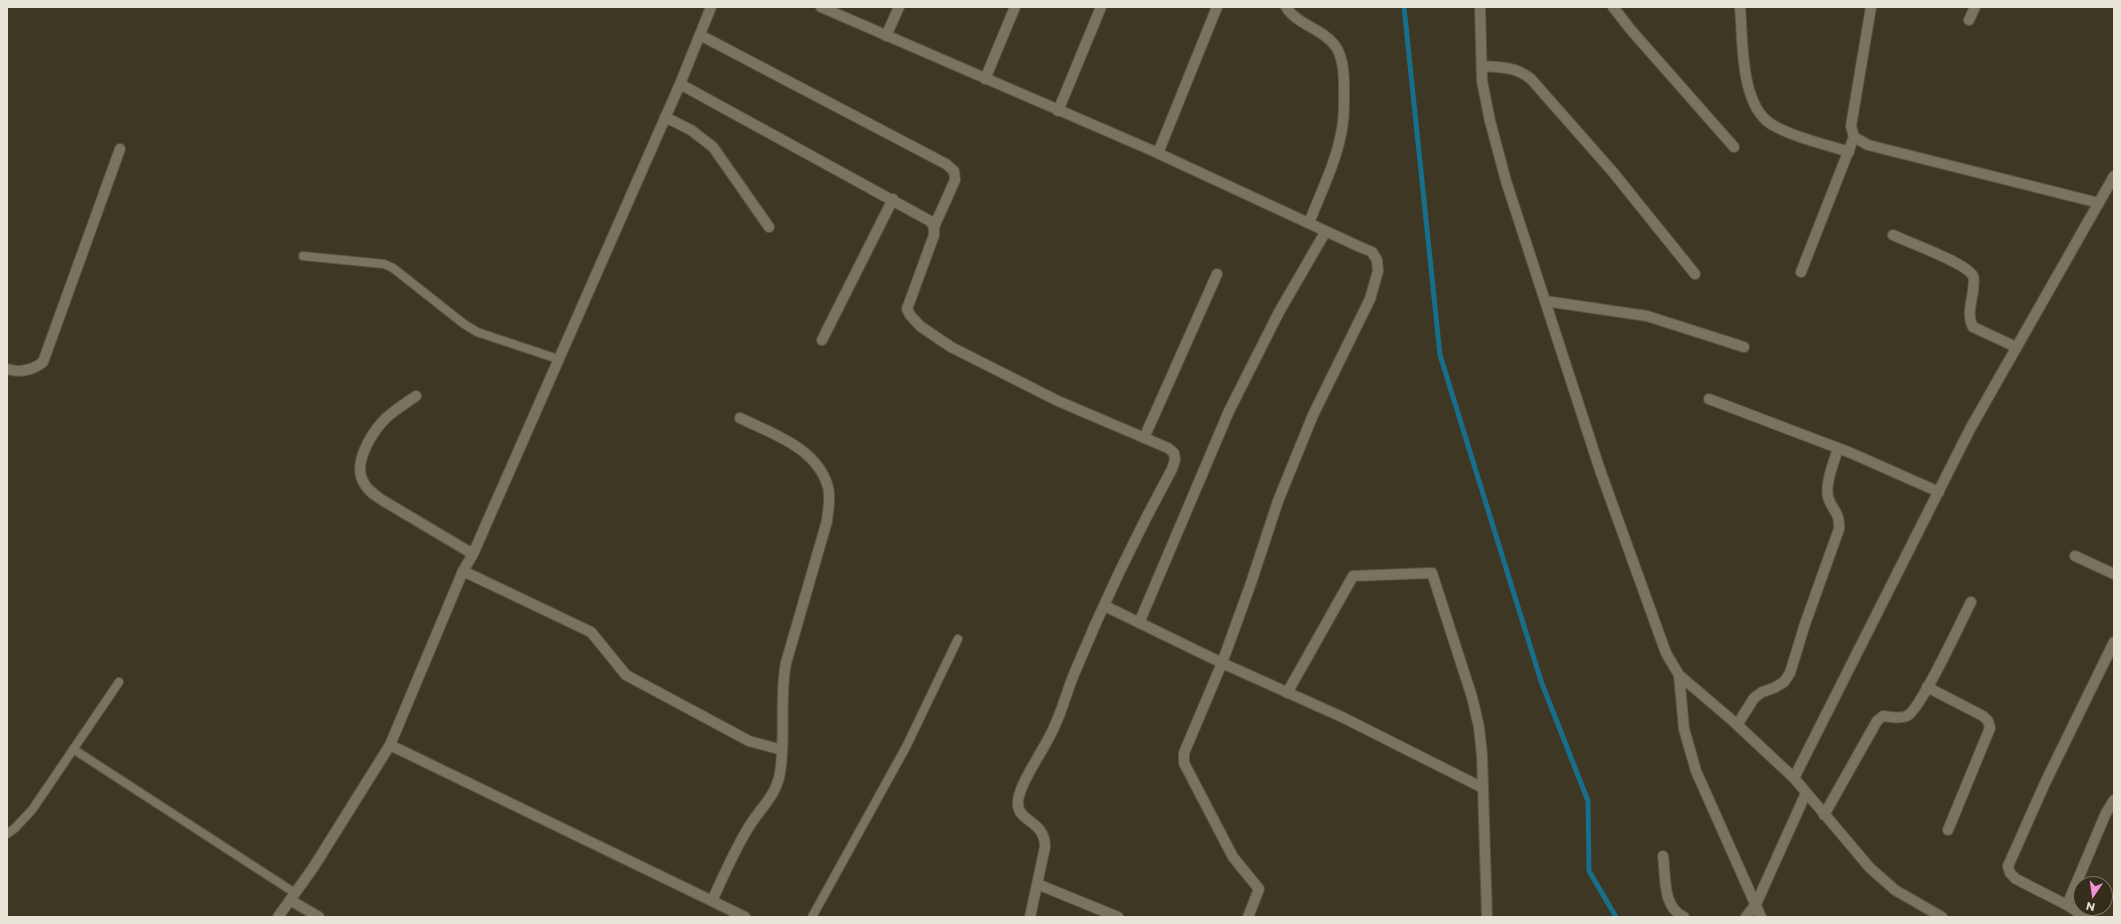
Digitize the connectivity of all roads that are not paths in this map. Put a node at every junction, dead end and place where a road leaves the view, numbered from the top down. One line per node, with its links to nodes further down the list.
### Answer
1 (711, 7): 14 (street)
2 (820, 7): 15 (street)
3 (899, 7): 15 (street)
4 (1016, 7): 17 (street)
5 (1101, 7): 19 (street)
6 (1217, 7): 25 (street)
7 (1286, 7): 29 (street)
8 (1480, 7): 16 (street)
9 (1613, 7): 22 (street)
10 (1740, 7): 24 (street)
11 (1871, 7): 21 (street)
12 (1975, 7): 13 (street)
13 (1969, 20)
14 (700, 35): 18 (street); 31 (street)
15 (886, 36): 17 (street)
16 (1482, 66): 37 (street); 38 (street)
17 (985, 79): 19 (street)
18 (680, 84): 20 (street); 27 (street)
19 (1058, 111): 25 (street)
20 (666, 117): 30 (street); 42 (street)
21 (1854, 137): 24 (street); 28 (street)
22 (1734, 147)
23 (120, 149): 43 (street)
24 (1849, 152): 35 (street)
25 (1158, 154): 29 (street)
26 (2114, 176): 28 (street)
27 (893, 199): 31 (street); 39 (street)
28 (2098, 203): 41 (street)
29 (1309, 223): 32 (street)
30 (769, 227)
31 (934, 227): 47 (street)
32 (1326, 230): 56 (street); 59 (street)
33 (1893, 236): 41 (street)
34 (303, 256): 42 (lane)
35 (1801, 272)
36 (1217, 274): 47 (street)
37 (1694, 274)
38 (1545, 301): 40 (street); 60 (street)
39 (822, 340)
40 (1744, 347)
41 (2016, 347): 49 (street)
42 (558, 359): 50 (street)
43 (7, 369)
44 (416, 396): 50 (street)
45 (1709, 399): 48 (street)
46 (740, 418): 67 (street)
47 (1144, 438): 55 (street)
48 (1838, 448): 49 (street); 64 (street)
49 (1939, 492): 68 (street)
50 (473, 554): 52 (street)
51 (2075, 556): 53 (street)
52 (463, 571): 65 (street); 67 (street)
53 (2114, 574)
54 (1971, 602): 62 (street)
55 (1105, 606): 56 (street); 76 (street)
56 (1138, 623): 59 (street)
57 (958, 639): 84 (lane)
58 (2114, 642): 80 (street)
59 (1222, 663): 63 (street); 87 (street)
60 (1679, 675): 64 (street); 79 (street)
61 (118, 682): 66 (lane)
62 (1927, 687): 72 (street); 73 (street)
63 (1287, 693): 69 (street); 69 (street)
64 (1738, 725): 68 (street)
65 (390, 745): 77 (street); 78 (street)
66 (74, 749): 74 (lane); 77 (lane)
67 (782, 750): 78 (street)
68 (1794, 778): 70 (street)
69 (1483, 788): 88 (street)
70 (1806, 793): 72 (street); 79 (street)
71 (2114, 800): 80 (street)
72 (1824, 815): 92 (street)
73 (1948, 830)
74 (7, 834)
75 (1663, 856): 89 (street)
76 (1037, 884): 85 (street); 86 (street)
77 (293, 897): 81 (street); 82 (street)
78 (712, 901): 83 (street)
79 (1756, 904): 90 (street); 91 (street)
80 (2067, 905): 93 (street)
81 (278, 917)
82 (319, 917)
83 (745, 917)
84 (812, 917)
85 (1030, 917)
86 (1118, 917)
87 (1248, 917)
88 (1487, 917)
89 (1684, 917)
90 (1746, 917)
91 (1761, 917)
92 (1942, 917)
93 (2086, 917)

